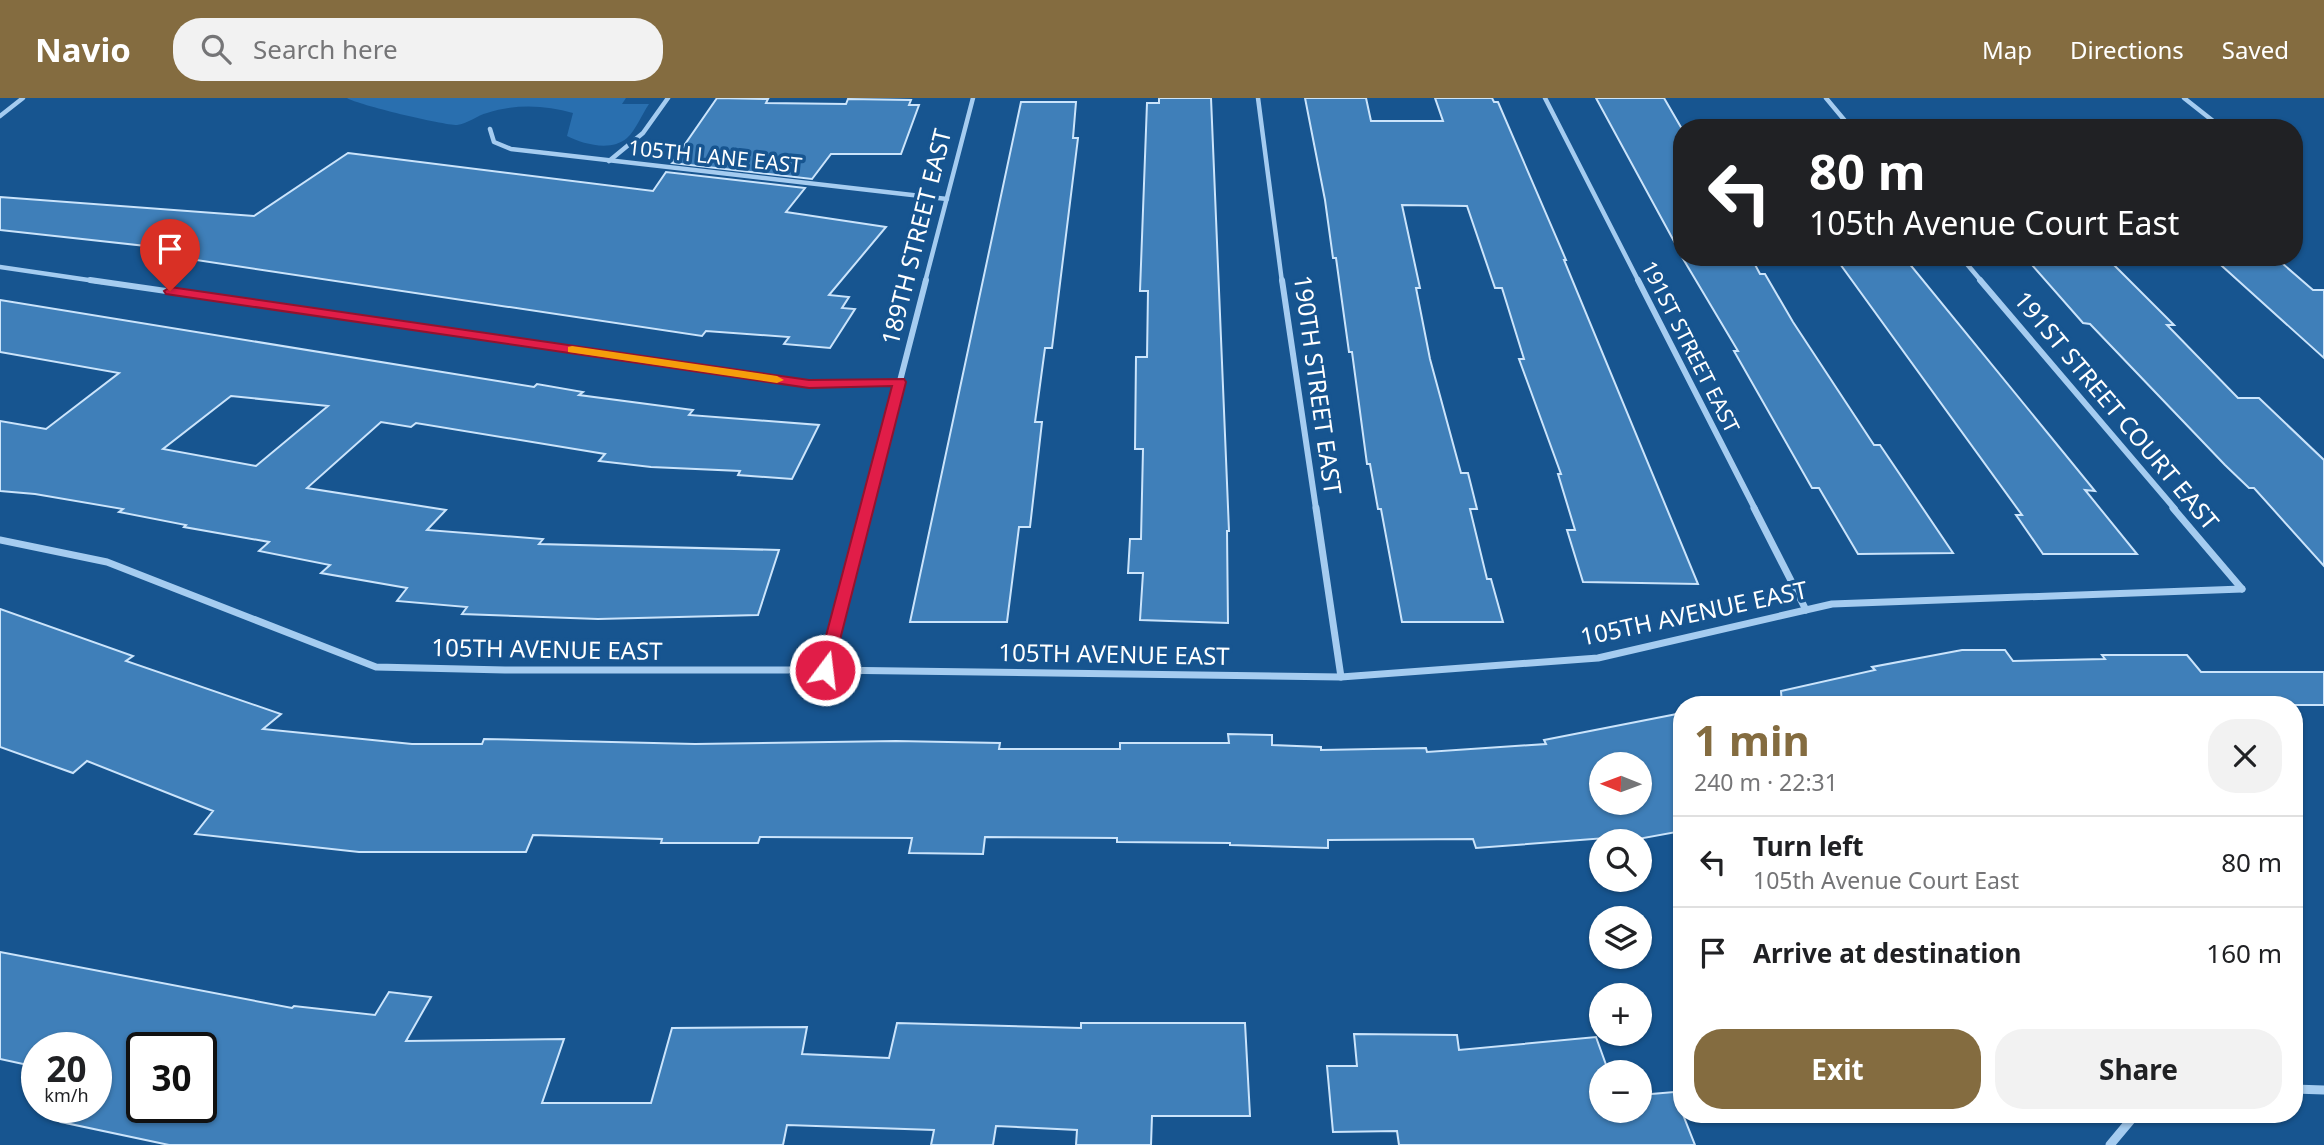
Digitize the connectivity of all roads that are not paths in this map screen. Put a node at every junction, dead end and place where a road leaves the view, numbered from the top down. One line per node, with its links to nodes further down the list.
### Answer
1 (23, 98): 8 (street)
2 (668, 98): 12 (street)
3 (973, 98): 13 (street, 189TH STREET EAST)
4 (1258, 98): 21 (street, 190TH STREET EAST)
5 (1545, 98): 19 (street, 191ST STREET EAST)
6 (1826, 98): 9 (street)
7 (2184, 98): 10 (street)
8 (0, 116)
9 (1844, 119)
10 (2211, 119)
11 (490, 129): 12 (street, 105TH LANE EAST)
12 (609, 161): 13 (street, 105TH LANE EAST)
13 (947, 199): 16 (street, 189TH STREET EAST)
14 (1969, 266): 18 (street, 191ST STREET COURT EAST)
15 (0, 267): 16 (street)
16 (900, 382): 20 (street, 189TH STREET EAST)
17 (0, 540): 20 (street, 105TH AVENUE EAST)
18 (2242, 589): 19 (street, 105TH AVENUE EAST)
19 (1806, 610): 21 (street, 105TH AVENUE EAST)
20 (825, 670): 21 (street, 105TH AVENUE EAST)
21 (1341, 677)
22 (2303, 1089): 23 (street)
23 (2324, 1090)
24 (2128, 1123): 25 (street)
25 (2110, 1145)

